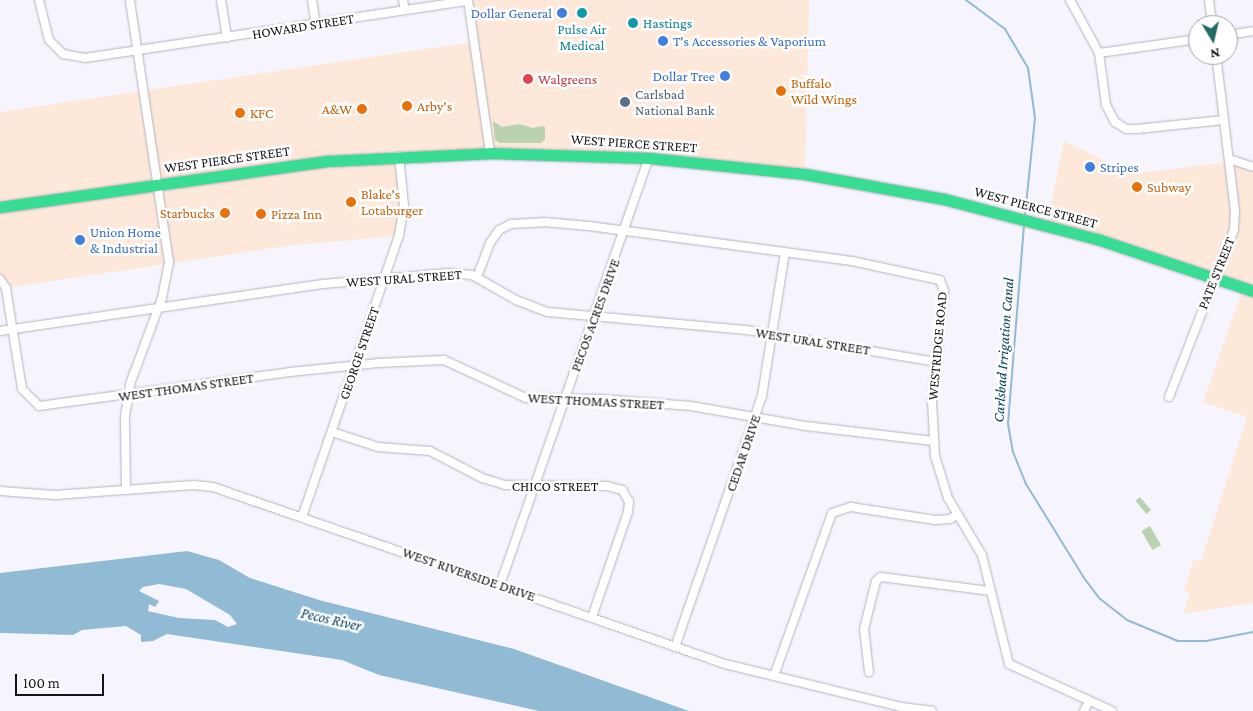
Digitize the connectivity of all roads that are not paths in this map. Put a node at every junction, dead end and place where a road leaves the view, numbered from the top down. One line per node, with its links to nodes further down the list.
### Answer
1 (39, 0): 16 (street, HOWARD STREET)
2 (130, 0): 16 (street)
3 (221, 0): 14 (street)
4 (312, 0): 11 (street)
5 (403, 0): 9 (street)
6 (1070, 0): 17 (street)
7 (1210, 0): 10 (street)
8 (468, 1): 9 (street, HOWARD STREET); 20 (street)
9 (405, 10): 11 (street, HOWARD STREET)
10 (1211, 15)
11 (316, 24): 14 (street, HOWARD STREET)
12 (1253, 30): 13 (street)
13 (1238, 33)
14 (226, 38): 16 (street, HOWARD STREET)
15 (1188, 40): 17 (street)
16 (138, 51): 25 (street)
17 (1099, 53): 19 (street)
18 (1217, 65): 19 (street, PATE STREET)
19 (1224, 120): 23 (street, PATE STREET)
20 (490, 153): 21 (highway, WEST PIERCE STREET); 22 (highway, WEST PIERCE STREET)
21 (399, 156): 25 (highway, WEST PIERCE STREET); 31 (street, GEORGE STREET)
22 (649, 158): 27 (street, PECOS ACRES DRIVE); 29 (highway, WEST PIERCE STREET)
23 (1229, 159): 24 (street); 29 (street, PATE STREET)
24 (1253, 167)
25 (158, 184): 26 (highway, WEST PIERCE STREET); 34 (street)
26 (0, 207)
27 (625, 231): 28 (street, WESTRIDGE ROAD); 30 (street, WESTRIDGE ROAD); 35 (street, PECOS ACRES DRIVE)
28 (785, 252): 38 (street, CEDAR DRIVE); 39 (street, WESTRIDGE ROAD)
29 (1214, 276): 33 (highway, WEST PIERCE STREET); 42 (street, PATE STREET)
30 (477, 277): 31 (street, WEST URAL STREET); 35 (street, WEST URAL STREET)
31 (385, 278): 34 (street, WEST URAL STREET); 40 (street, GEORGE STREET)
32 (0, 279): 36 (street, WEST THOMAS STREET)
33 (1253, 291)
34 (157, 309): 36 (street, WEST URAL STREET); 41 (street)
35 (595, 316): 38 (street, WEST URAL STREET); 43 (street, PECOS ACRES DRIVE)
36 (13, 330): 37 (street, WEST URAL STREET); 41 (street, WEST THOMAS STREET)
37 (0, 331)
38 (774, 335): 39 (street, WEST URAL STREET); 44 (street, CEDAR DRIVE)
39 (936, 362): 46 (street, WESTRIDGE ROAD)
40 (355, 365): 41 (street, WEST THOMAS STREET); 43 (street, WEST THOMAS STREET); 45 (street, GEORGE STREET)
41 (128, 395): 48 (street)
42 (1169, 397)
43 (565, 399): 44 (street, WEST THOMAS STREET); 47 (street, PECOS ACRES DRIVE)
44 (756, 416): 46 (street, WEST THOMAS STREET); 55 (street, CEDAR DRIVE)
45 (332, 432): 47 (street, CHICO STREET); 51 (street, GEORGE STREET)
46 (933, 441): 50 (street, WESTRIDGE ROAD)
47 (535, 486): 52 (street, PECOS ACRES DRIVE); 54 (street, CHICO STREET)
48 (126, 490): 49 (street, WEST RIVERSIDE DRIVE); 51 (street, WEST RIVERSIDE DRIVE)
49 (0, 491)
50 (958, 514): 53 (street, WESTRIDGE ROAD); 57 (street)
51 (302, 517): 52 (street, WEST RIVERSIDE DRIVE)
52 (500, 585): 54 (street, WEST RIVERSIDE DRIVE)
53 (991, 591): 56 (street); 58 (street, WESTRIDGE ROAD)
54 (592, 617): 55 (street, WEST RIVERSIDE DRIVE)
55 (675, 647): 57 (street, WEST RIVERSIDE DRIVE)
56 (869, 672)
57 (774, 676): 59 (street, WEST RIVERSIDE DRIVE)
58 (1089, 701): 60 (street); 61 (street, WESTRIDGE ROAD)
59 (932, 711)
60 (1084, 711)
61 (1112, 711)

